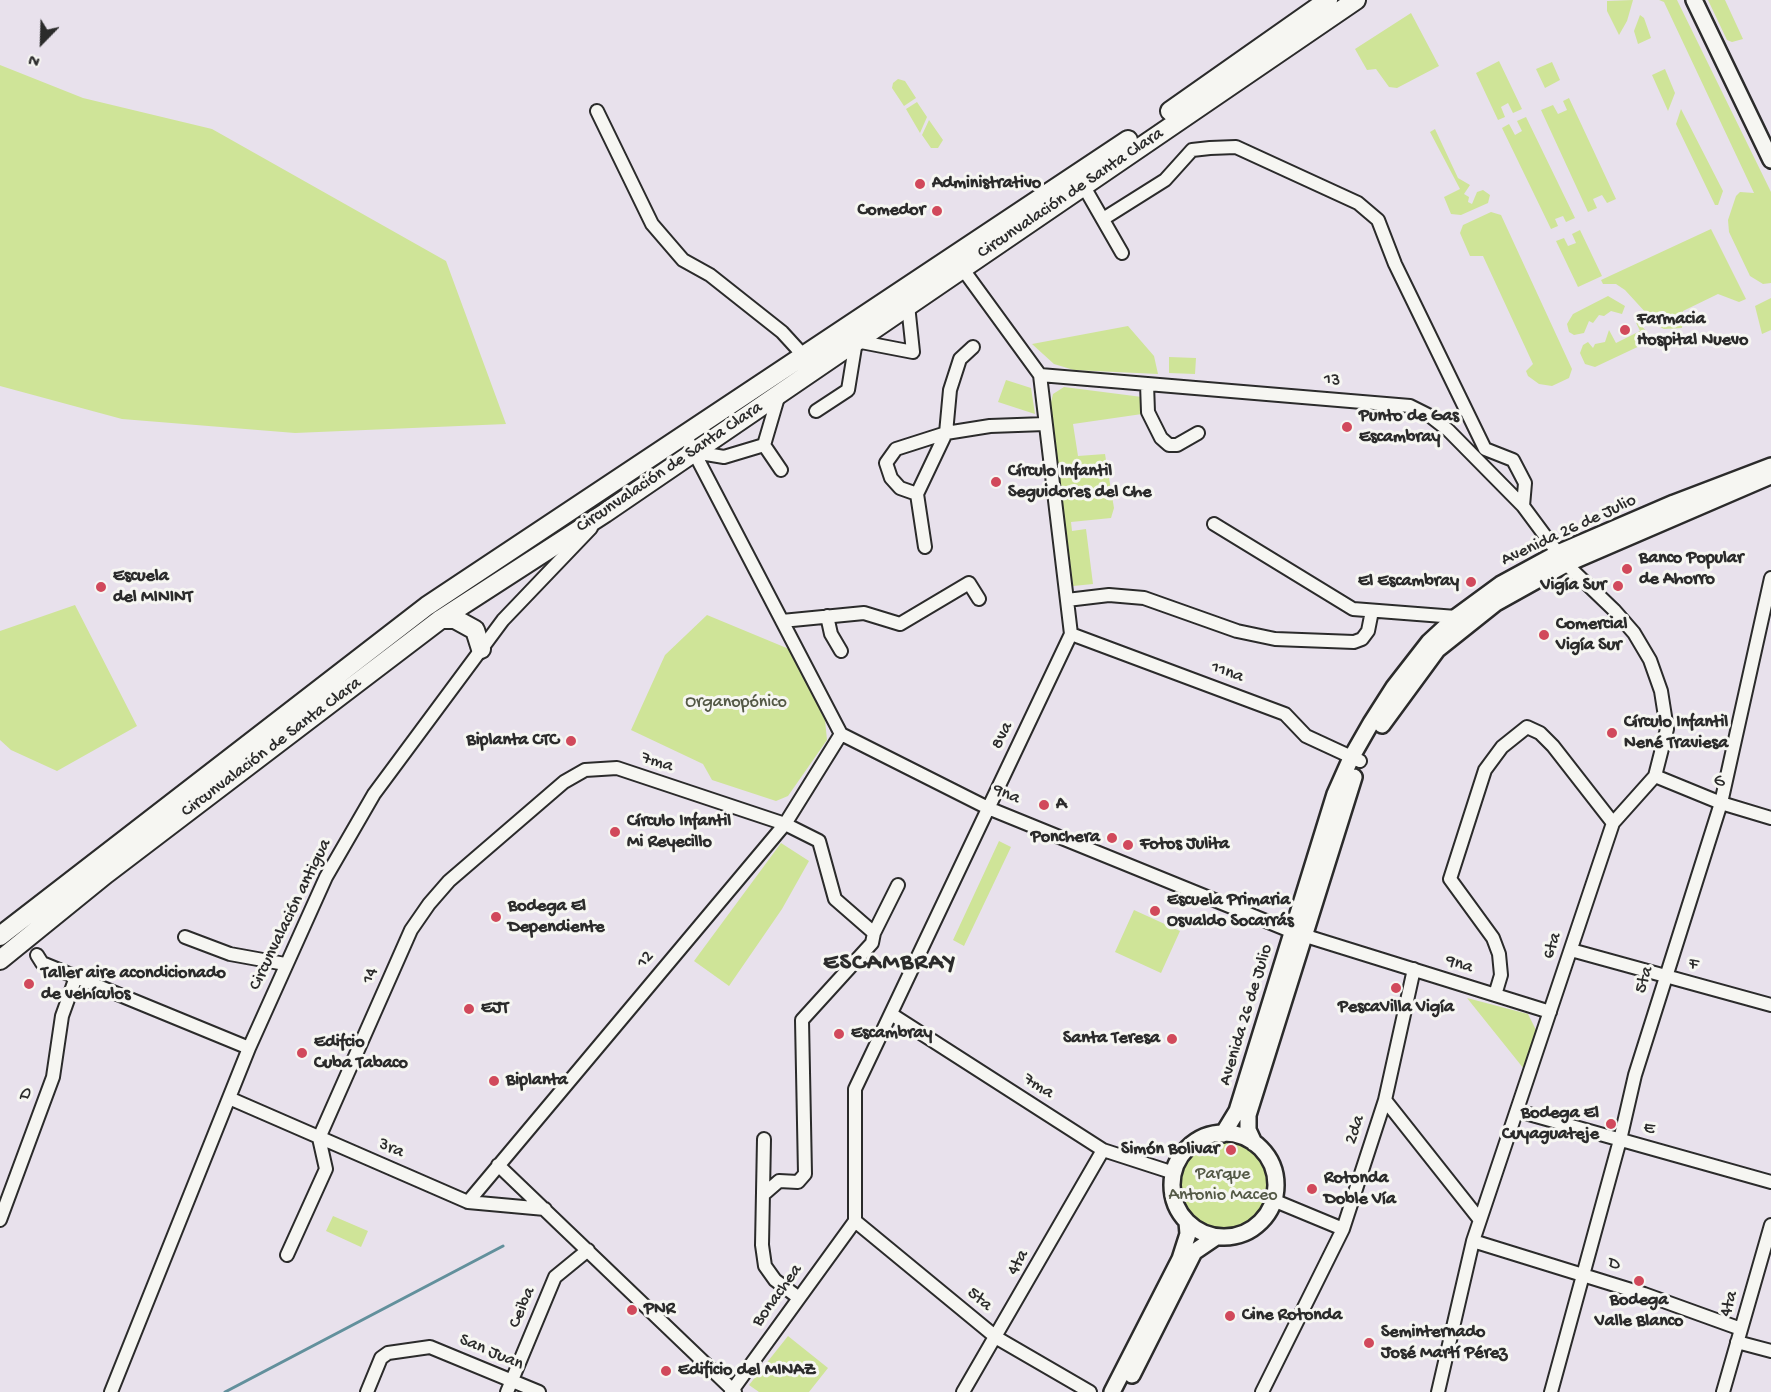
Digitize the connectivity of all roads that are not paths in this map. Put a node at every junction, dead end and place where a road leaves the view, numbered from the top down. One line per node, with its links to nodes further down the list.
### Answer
1 (1356, 0): 3 (highway, Circunvalación de Santa Clara)
2 (1694, 0): 5 (main road)
3 (1327, 4): 6 (highway, Circunvalación de Santa Clara)
4 (597, 111): 15 (street)
5 (1766, 137): 7 (main road)
6 (1134, 143): 8 (highway, Circunvalación de Santa Clara); 15 (highway, Circunvalación de Santa Clara)
7 (1771, 160)
8 (1083, 185): 9 (street); 11 (highway, Circunvalación de Santa Clara)
9 (1103, 219): 10 (street); 30 (street)
10 (1122, 253)
11 (962, 268): 12 (highway, Circunvalación de Santa Clara); 16 (street)
12 (908, 305): 13 (highway, Circunvalación de Santa Clara); 13 (street)
13 (856, 341): 18 (highway, Circunvalación de Santa Clara); 19 (street)
14 (973, 347): 22 (street)
15 (803, 354): 21 (highway, Circunvalación de Santa Clara)
16 (1040, 375): 17 (street, 13); 20 (street)
17 (1147, 384): 23 (street); 30 (street, 13)
18 (779, 394): 24 (street); 25 (highway, Circunvalación de Santa Clara)
19 (816, 411)
20 (1046, 424): 22 (street); 37 (street)
21 (684, 433): 25 (street); 58 (highway, Circunvalación de Santa Clara)
22 (946, 433): 29 (street); 29 (street)
23 (1198, 433)
24 (764, 446): 25 (street); 27 (street)
25 (694, 452): 31 (highway, Circunvalación de Santa Clara); 42 (street)
26 (1771, 466): 34 (main road, Avenida 26 de Julio)
27 (781, 470)
28 (1771, 476): 34 (main road, Avenida 26 de Julio)
29 (916, 494): 33 (street)
30 (1523, 506): 34 (street, 13)
31 (605, 513): 41 (highway, Circunvalación de Santa Clara); 44 (street, Circunvalación antigua)
32 (1214, 524): 38 (street)
33 (925, 547)
34 (1562, 559): 40 (main road, Avenida 26 de Julio); 47 (main road, Avenida 26 de Julio); 49 (street, 6ta)
35 (1771, 578): 50 (street, 5ta)
36 (979, 599): 39 (street)
37 (1067, 600): 38 (street); 43 (street)
38 (1372, 611): 40 (street)
39 (827, 616): 42 (street); 45 (street)
40 (1456, 617): 47 (main road, Avenida 26 de Julio)
41 (441, 619): 44 (highway); 62 (highway, Circunvalación de Santa Clara)
42 (782, 621): 46 (street)
43 (1071, 634): 47 (street, 11na); 51 (street, 8va)
44 (481, 649): 63 (street, Circunvalación antigua)
45 (841, 651)
46 (841, 734): 51 (street, 9na); 54 (street, 12)
47 (1356, 759): 57 (main road, Avenida 26 de Julio)
48 (585, 770): 54 (street, 7ma); 76 (street, 14)
49 (1655, 776): 50 (street, G); 53 (street, 6ta)
50 (1721, 802): 52 (street, G); 65 (street, 5ta)
51 (988, 808): 57 (street, 9na); 70 (street, 8va)
52 (1771, 818)
53 (1613, 823): 60 (street, 6ta); 67 (street)
54 (785, 824): 56 (street, 7ma); 81 (street, 12)
55 (898, 885): 56 (street)
56 (874, 933): 84 (street)
57 (1299, 933): 64 (street, 9na); 75 (main road, Avenida 26 de Julio); 79 (main road, Avenida 26 de Julio)
58 (0, 936)
59 (185, 937): 63 (street)
60 (1571, 950): 65 (street, F); 69 (street, 6ta)
61 (37, 955): 66 (street)
62 (0, 960)
63 (285, 964): 71 (street, Circunvalación antigua)
64 (1414, 969): 67 (street, 9na); 73 (street, 2da)
65 (1665, 976): 68 (street, F); 78 (street, 5ta)
66 (76, 977): 71 (street); 90 (street, D)
67 (1495, 995): 69 (street, 9na)
68 (1771, 1005)
69 (1550, 1012): 74 (street, 6ta)
70 (891, 1014): 80 (street, 7ma); 92 (street, 8va)
71 (249, 1048): 72 (street, Circunvalación antigua)
72 (229, 1098): 76 (street, 3ra); 108 (street, Circunvalación antigua)
73 (1385, 1101): 91 (street); 95 (street, 2da)
74 (1518, 1111): 78 (street, E); 91 (street, 6ta)
75 (1223, 1134): 79 (main road); 82 (main road)
76 (319, 1137): 88 (street, 3ra); 99 (street)
77 (764, 1138): 83 (street)
78 (1620, 1140): 85 (street, E); 100 (street, 5ta)
79 (1254, 1143): 87 (main road)
80 (1103, 1150): 82 (street, 7ma); 103 (street, 4ta)
81 (498, 1165): 88 (street, 12); 89 (street)
82 (1174, 1173): 93 (main road)
83 (764, 1174): 84 (street); 86 (street)
84 (778, 1180): 86 (street)
85 (1771, 1182)
86 (764, 1194): 101 (street)
87 (1273, 1200): 95 (street); 96 (main road)
88 (468, 1202): 89 (street, 3ra)
89 (545, 1209): 98 (street)
90 (0, 1220)
91 (1480, 1220): 97 (street, 6ta)
92 (855, 1221): 101 (street, Bonachea); 103 (street, 5ta)
93 (1187, 1222): 96 (main road); 113 (main road)
94 (1771, 1225): 102 (street, 4ta)
95 (1343, 1229): 115 (street, 2da)
96 (1216, 1237): 114 (main road)
97 (1473, 1241): 100 (street, D); 116 (street, 6ta)
98 (588, 1250): 106 (street, Ceiba); 107 (street)
99 (286, 1255)
100 (1583, 1274): 102 (street, D); 117 (street, 5ta)
101 (799, 1298): 107 (street, Bonachea)
102 (1741, 1329): 104 (street, 4ta)
103 (997, 1338): 111 (street, 4ta); 112 (street, 5ta)
104 (1737, 1342): 105 (street); 118 (street, 4ta)
105 (1771, 1351)
106 (510, 1386): 109 (street, San Juan); 110 (street, San Juan)
107 (733, 1391)
108 (111, 1392)
109 (367, 1392)
110 (539, 1392)
111 (963, 1392)
112 (1090, 1392)
113 (1112, 1392)
114 (1124, 1392)
115 (1262, 1392)
116 (1438, 1392)
117 (1551, 1392)
118 (1723, 1392)

